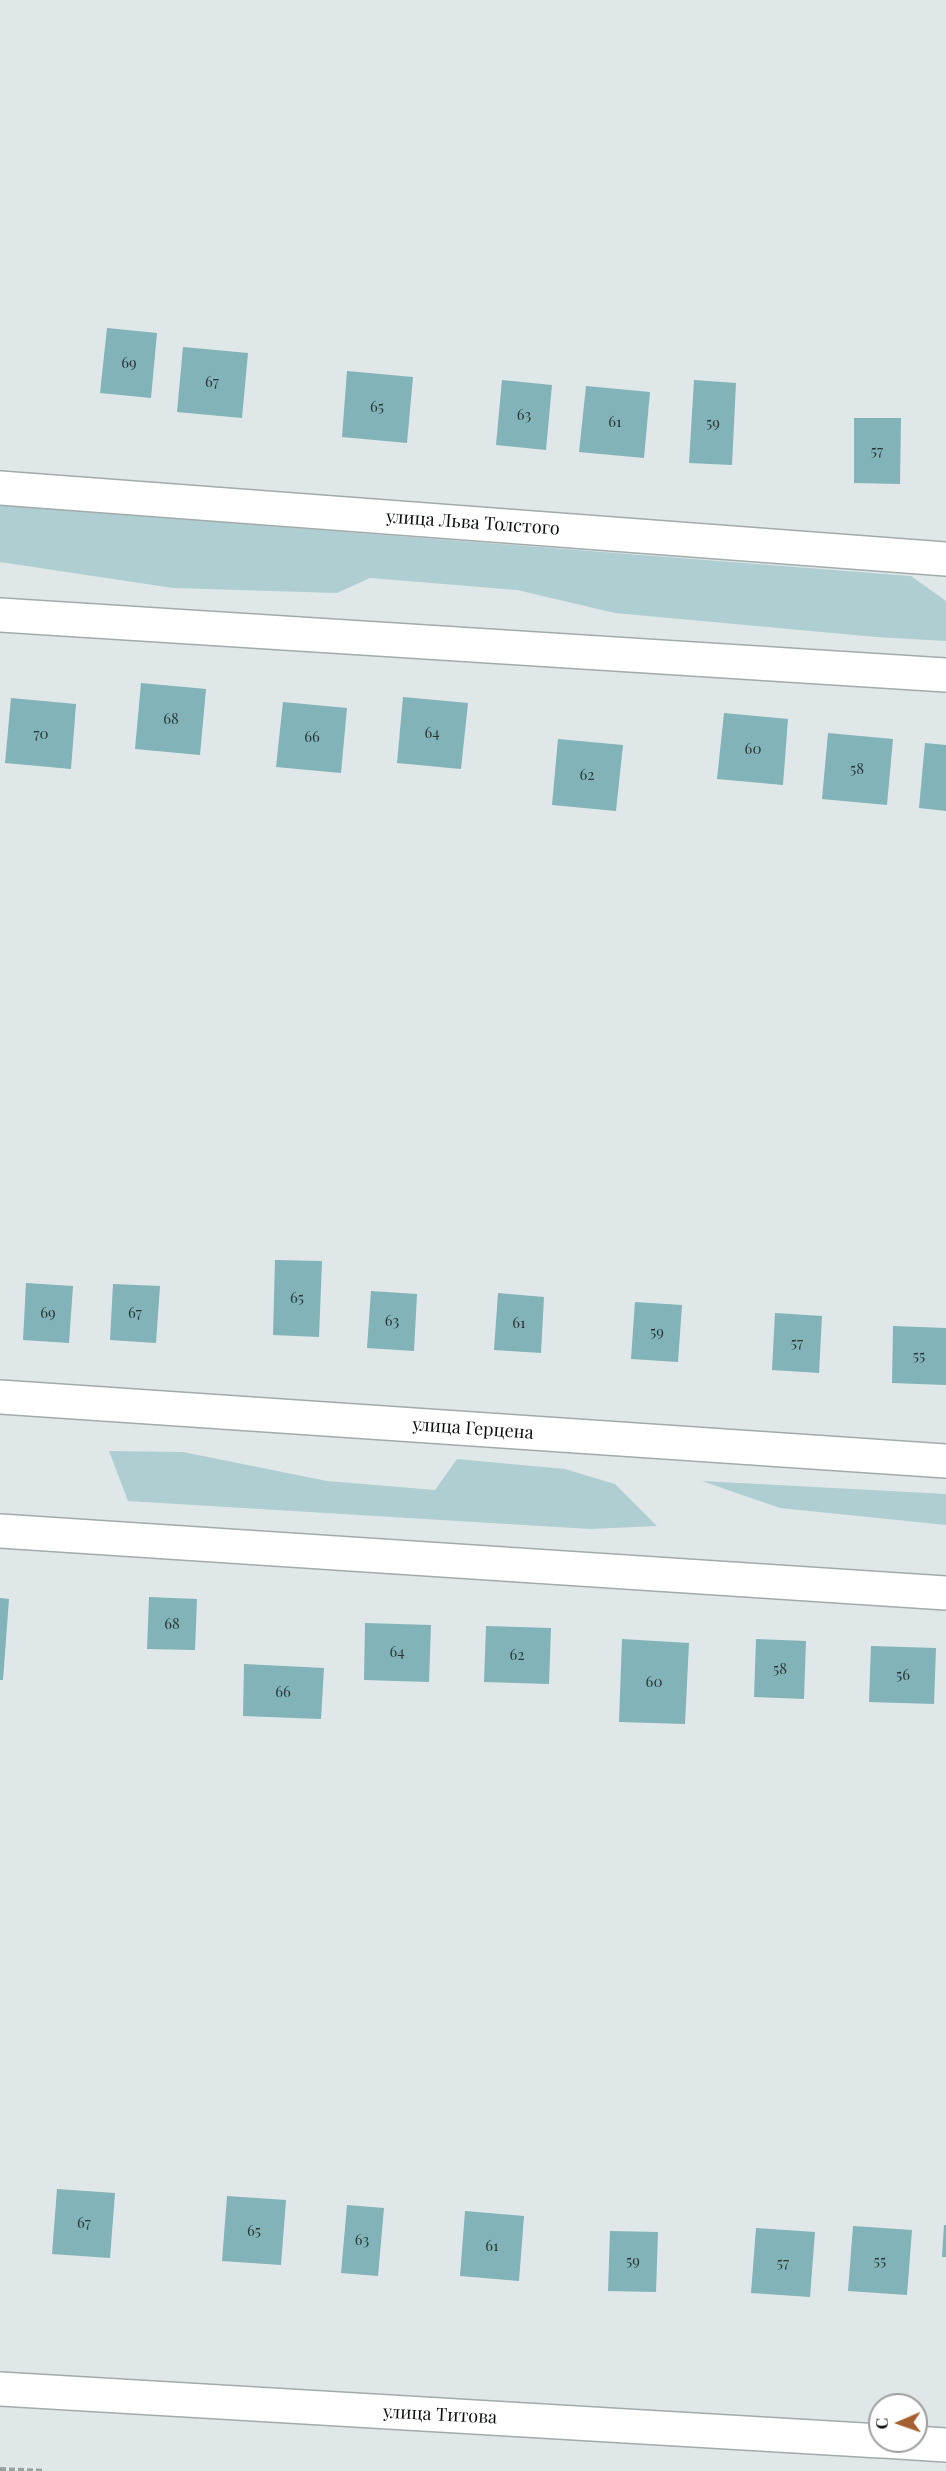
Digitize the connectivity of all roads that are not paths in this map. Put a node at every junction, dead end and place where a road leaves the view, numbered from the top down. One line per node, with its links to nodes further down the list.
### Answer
1 (0, 488): 2 (street, улица Льва Толстого)
2 (946, 559)
3 (0, 615): 4 (street)
4 (946, 675)
5 (0, 1397): 6 (street, улица Герцена)
6 (946, 1461)
7 (0, 1531): 8 (street)
8 (946, 1593)
9 (0, 2389): 10 (street, улица Титова)
10 (868, 2440)
11 (928, 2444): 12 (street, улица Титова)
12 (946, 2445)

